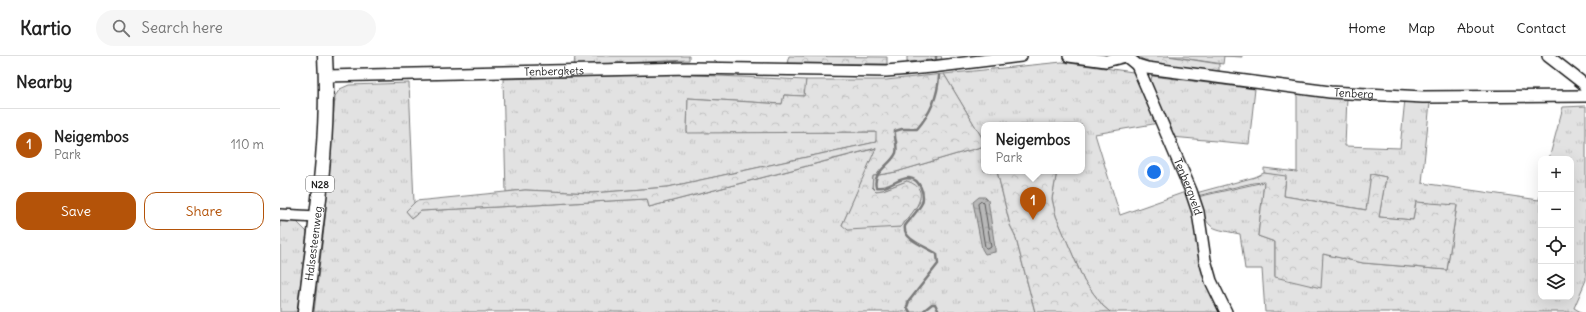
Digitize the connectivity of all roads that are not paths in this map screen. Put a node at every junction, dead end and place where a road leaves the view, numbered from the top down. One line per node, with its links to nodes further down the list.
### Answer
1 (325, 56): 7 (main road, Halsesteenweg / N28)
2 (1021, 56): 7 (street, Tenbergkets)
3 (1069, 56): 4 (street)
4 (1126, 56): 6 (street, Tenberg)
5 (1548, 56): 8 (street)
6 (1137, 65): 9 (street, Tenberg); 13 (street, Tenbergveld)
7 (326, 76): 11 (main road, Halsesteenweg / N28)
8 (1586, 90)
9 (1586, 96)
10 (280, 215): 11 (street)
11 (317, 217): 12 (main road, Halsesteenweg / N28)
12 (305, 312)
13 (1226, 312)

